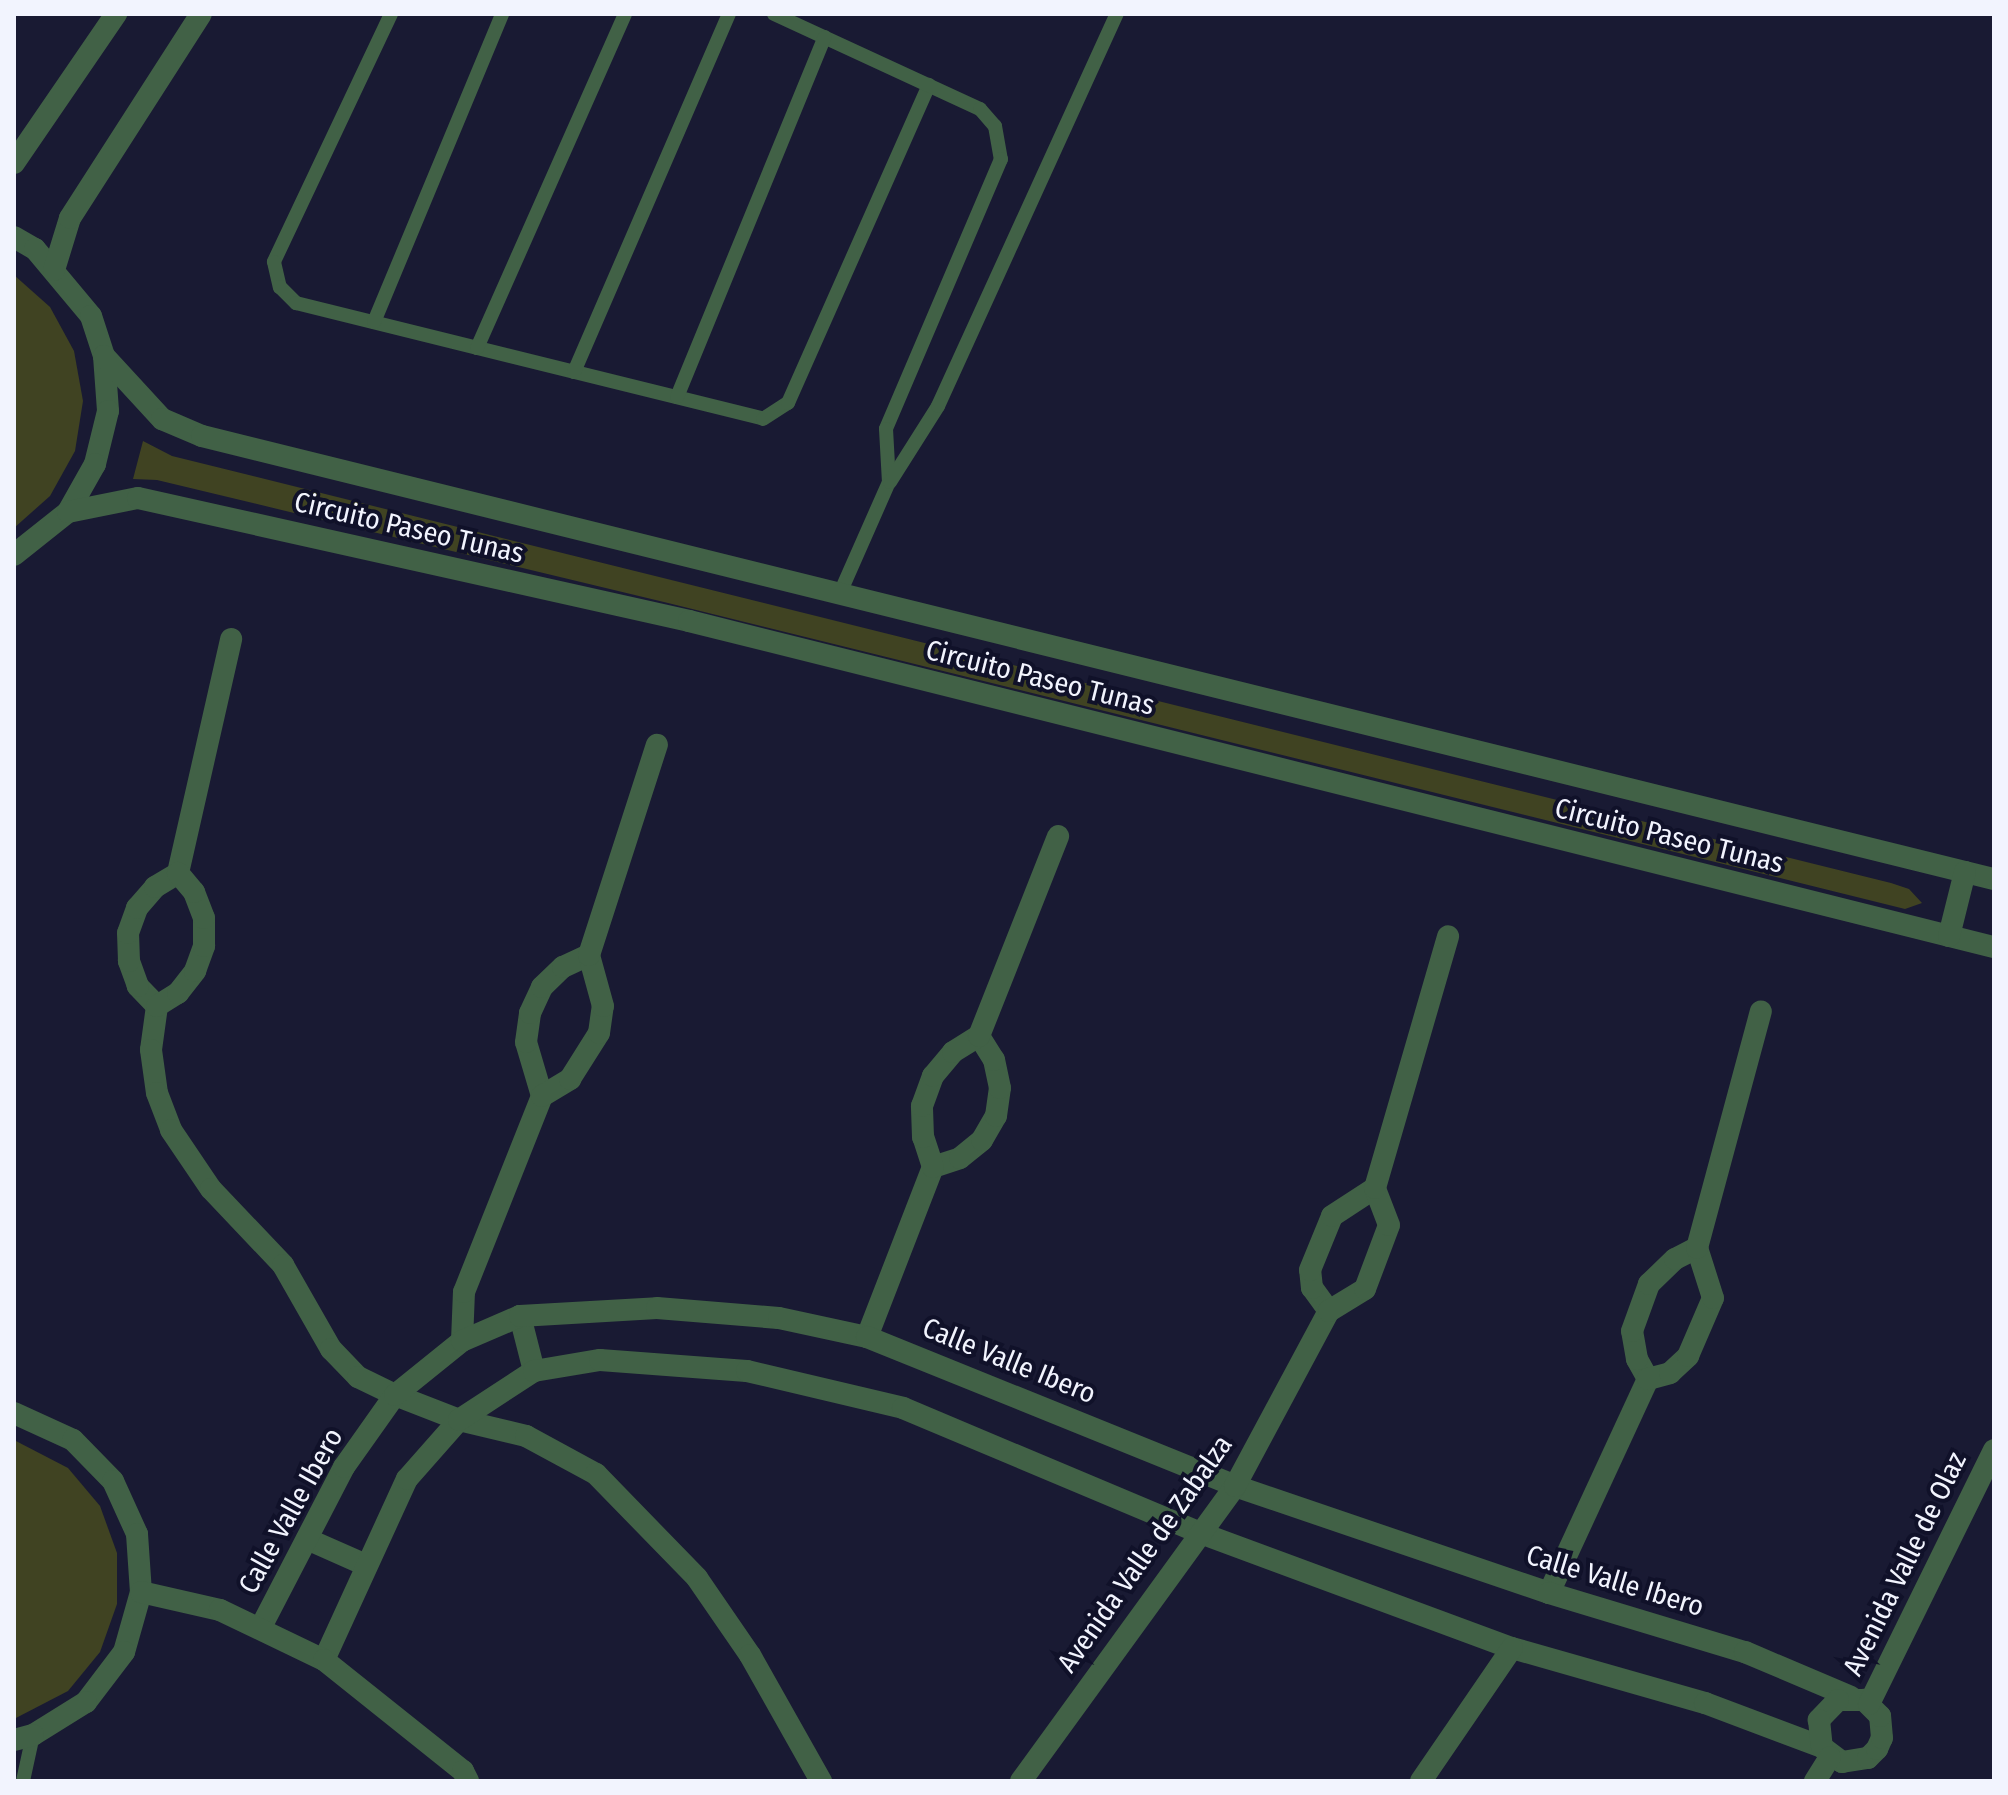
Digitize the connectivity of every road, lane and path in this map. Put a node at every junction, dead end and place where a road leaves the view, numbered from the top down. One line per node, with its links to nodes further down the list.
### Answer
1 (116, 14): 11 (street)
2 (201, 14): 13 (street)
3 (391, 14): 14 (lane)
4 (502, 14): 14 (lane)
5 (625, 14): 15 (lane)
6 (729, 14): 17 (lane)
7 (774, 14): 9 (lane)
8 (1117, 14): 19 (lane)
9 (825, 37): 10 (lane); 18 (lane)
10 (929, 85): 18 (lane); 19 (lane)
11 (14, 163)
12 (14, 237): 13 (street)
13 (54, 270): 16 (street)
14 (374, 322): 15 (lane)
15 (477, 348): 17 (lane)
16 (104, 356): 20 (street); 22 (street, Circuito Paseo Tunas)
17 (574, 372): 18 (lane)
18 (677, 397)
19 (889, 482): 22 (lane)
20 (68, 512): 21 (street); 30 (street, Circuito Paseo Tunas)
21 (14, 555)
22 (841, 591): 26 (street, Circuito Paseo Tunas)
23 (231, 639): 27 (street)
24 (657, 745): 32 (street)
25 (1058, 836): 35 (street)
26 (1965, 872): 28 (street, Circuito Paseo Tunas); 30 (street)
27 (178, 873): 33 (street); 33 (street)
28 (1994, 879)
29 (1448, 936): 38 (street)
30 (1949, 936): 31 (street, Circuito Paseo Tunas)
31 (1994, 947)
32 (589, 955): 36 (street); 36 (street)
33 (157, 1006): 46 (street)
34 (1761, 1011): 39 (street)
35 (979, 1036): 37 (street); 37 (street)
36 (542, 1096): 43 (street)
37 (933, 1167): 42 (street)
38 (1375, 1188): 40 (street); 40 (street)
39 (1697, 1248): 45 (street); 45 (street)
40 (1329, 1311): 50 (street, Avenida Valle de Zabalza)
41 (520, 1316): 42 (street, Calle Valle Ibero); 43 (street, Calle Valle Ibero); 44 (street)
42 (867, 1337): 50 (street, Calle Valle Ibero)
43 (462, 1341): 46 (street, Calle Valle Ibero)
44 (534, 1371): 48 (street); 51 (street)
45 (1648, 1379): 55 (street)
46 (395, 1395): 48 (street); 52 (street, Calle Valle Ibero)
47 (17, 1412): 54 (street)
48 (459, 1420): 53 (street); 64 (street)
49 (1994, 1450): 59 (street, Avenida Valle de Olaz)
50 (1235, 1486): 51 (street, Avenida Valle de Zabalza); 55 (street, Calle Valle Ibero)
51 (1203, 1534): 57 (street); 65 (street, Avenida Valle de Zabalza)
52 (307, 1539): 53 (street); 56 (street, Calle Valle Ibero)
53 (366, 1565): 58 (street)
54 (141, 1592): 56 (street); 60 (street)
55 (1549, 1593): 59 (street, Calle Valle Ibero)
56 (261, 1627): 58 (street)
57 (1512, 1648): 61 (street); 66 (street)
58 (324, 1660): 63 (street)
59 (1860, 1701): 61 (street); 61 (street)
60 (24, 1737): 62 (lane)
61 (1826, 1752): 67 (street)
62 (23, 1781)
63 (468, 1781)
64 (821, 1781)
65 (1021, 1781)
66 (1421, 1781)
67 (1815, 1781)

